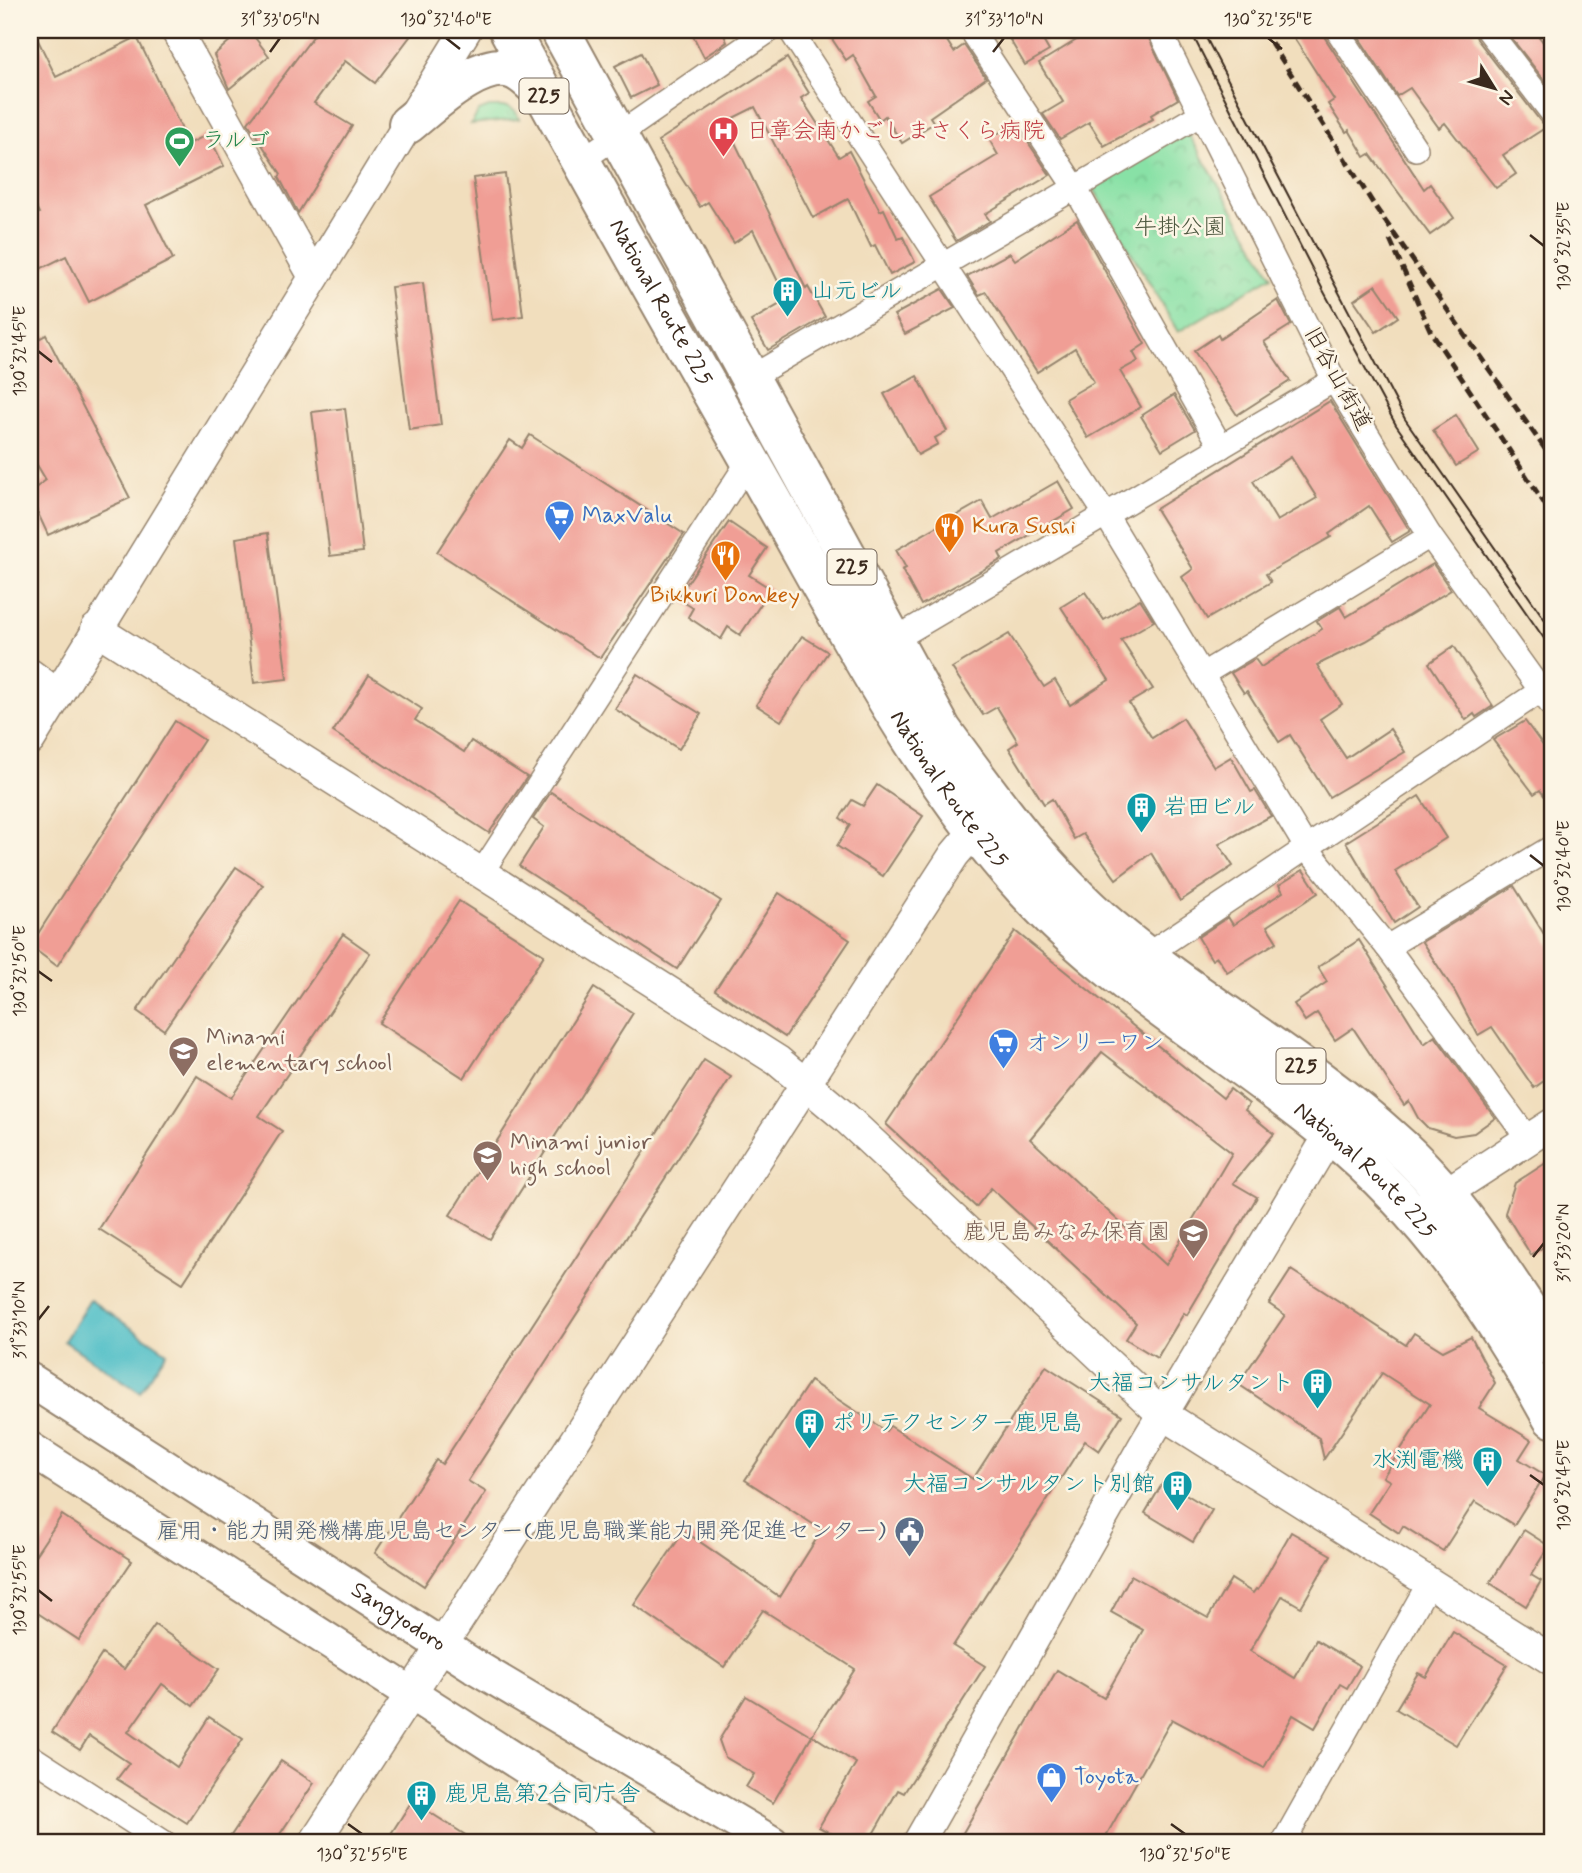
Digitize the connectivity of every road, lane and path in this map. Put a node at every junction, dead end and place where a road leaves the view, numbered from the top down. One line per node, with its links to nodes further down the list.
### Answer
1 (176, 30): 20 (street)
2 (466, 30): 14 (street)
3 (509, 30): 11 (highway, National Route 225 / 225)
4 (560, 30): 15 (highway, National Route 225 / 225)
5 (770, 30): 15 (street)
6 (790, 30): 19 (street)
7 (971, 30): 18 (street)
8 (1159, 30): 13 (street, 旧谷山街道)
9 (1337, 30): 16 (street)
10 (1488, 30): 12 (street)
11 (543, 94): 14 (highway); 17 (highway, National Route 225 / 225)
12 (1552, 113)
13 (1200, 114): 18 (street); 22 (street, 旧谷山街道)
14 (408, 124): 20 (street)
15 (619, 136): 17 (street); 21 (highway, National Route 225 / 225)
16 (1416, 149)
17 (582, 160): 24 (highway, National Route 225 / 225)
18 (1074, 186): 19 (street); 23 (street)
19 (942, 264): 21 (street); 25 (street)
20 (314, 277): 27 (street)
21 (748, 379): 28 (highway, National Route 225 / 225)
22 (1334, 380): 23 (street); 26 (street, 旧谷山街道)
23 (1221, 447): 25 (street)
24 (750, 459): 34 (highway, National Route 225 / 225); 37 (street)
25 (1106, 515): 28 (street); 30 (street)
26 (1430, 536): 30 (street); 32 (street, 旧谷山街道)
27 (96, 629): 31 (street); 37 (street)
28 (892, 641): 39 (highway, National Route 225 / 225)
29 (30, 674): 31 (street)
30 (1203, 674): 35 (street)
31 (57, 694): 33 (street)
32 (1547, 698): 35 (street)
33 (30, 740)
34 (976, 829): 40 (street); 42 (highway, National Route 225 / 225)
35 (1306, 847): 38 (street); 39 (street)
36 (1552, 847): 38 (street)
37 (482, 873): 40 (street)
38 (1387, 947): 41 (street)
39 (1144, 956): 43 (highway, National Route 225 / 225)
40 (806, 1084): 47 (street); 51 (street)
41 (1540, 1131): 43 (street)
42 (1330, 1134): 44 (highway, National Route 225 / 225); 47 (street)
43 (1445, 1191): 44 (street); 45 (highway, National Route 225 / 225)
44 (1415, 1215): 48 (highway, National Route 225 / 225)
45 (1552, 1346)
46 (30, 1380): 51 (main road, Sangyodoro)
47 (1162, 1414): 50 (street); 59 (street)
48 (1552, 1418)
49 (30, 1449): 53 (main road)
50 (1429, 1583): 52 (street); 60 (street)
51 (443, 1646): 53 (street); 58 (main road, Sangyodoro)
52 (1552, 1660)
53 (412, 1693): 56 (street); 57 (main road)
54 (30, 1756): 55 (street)
55 (165, 1843)
56 (314, 1843)
57 (644, 1843)
58 (772, 1843)
59 (918, 1843)
60 (1283, 1843)

